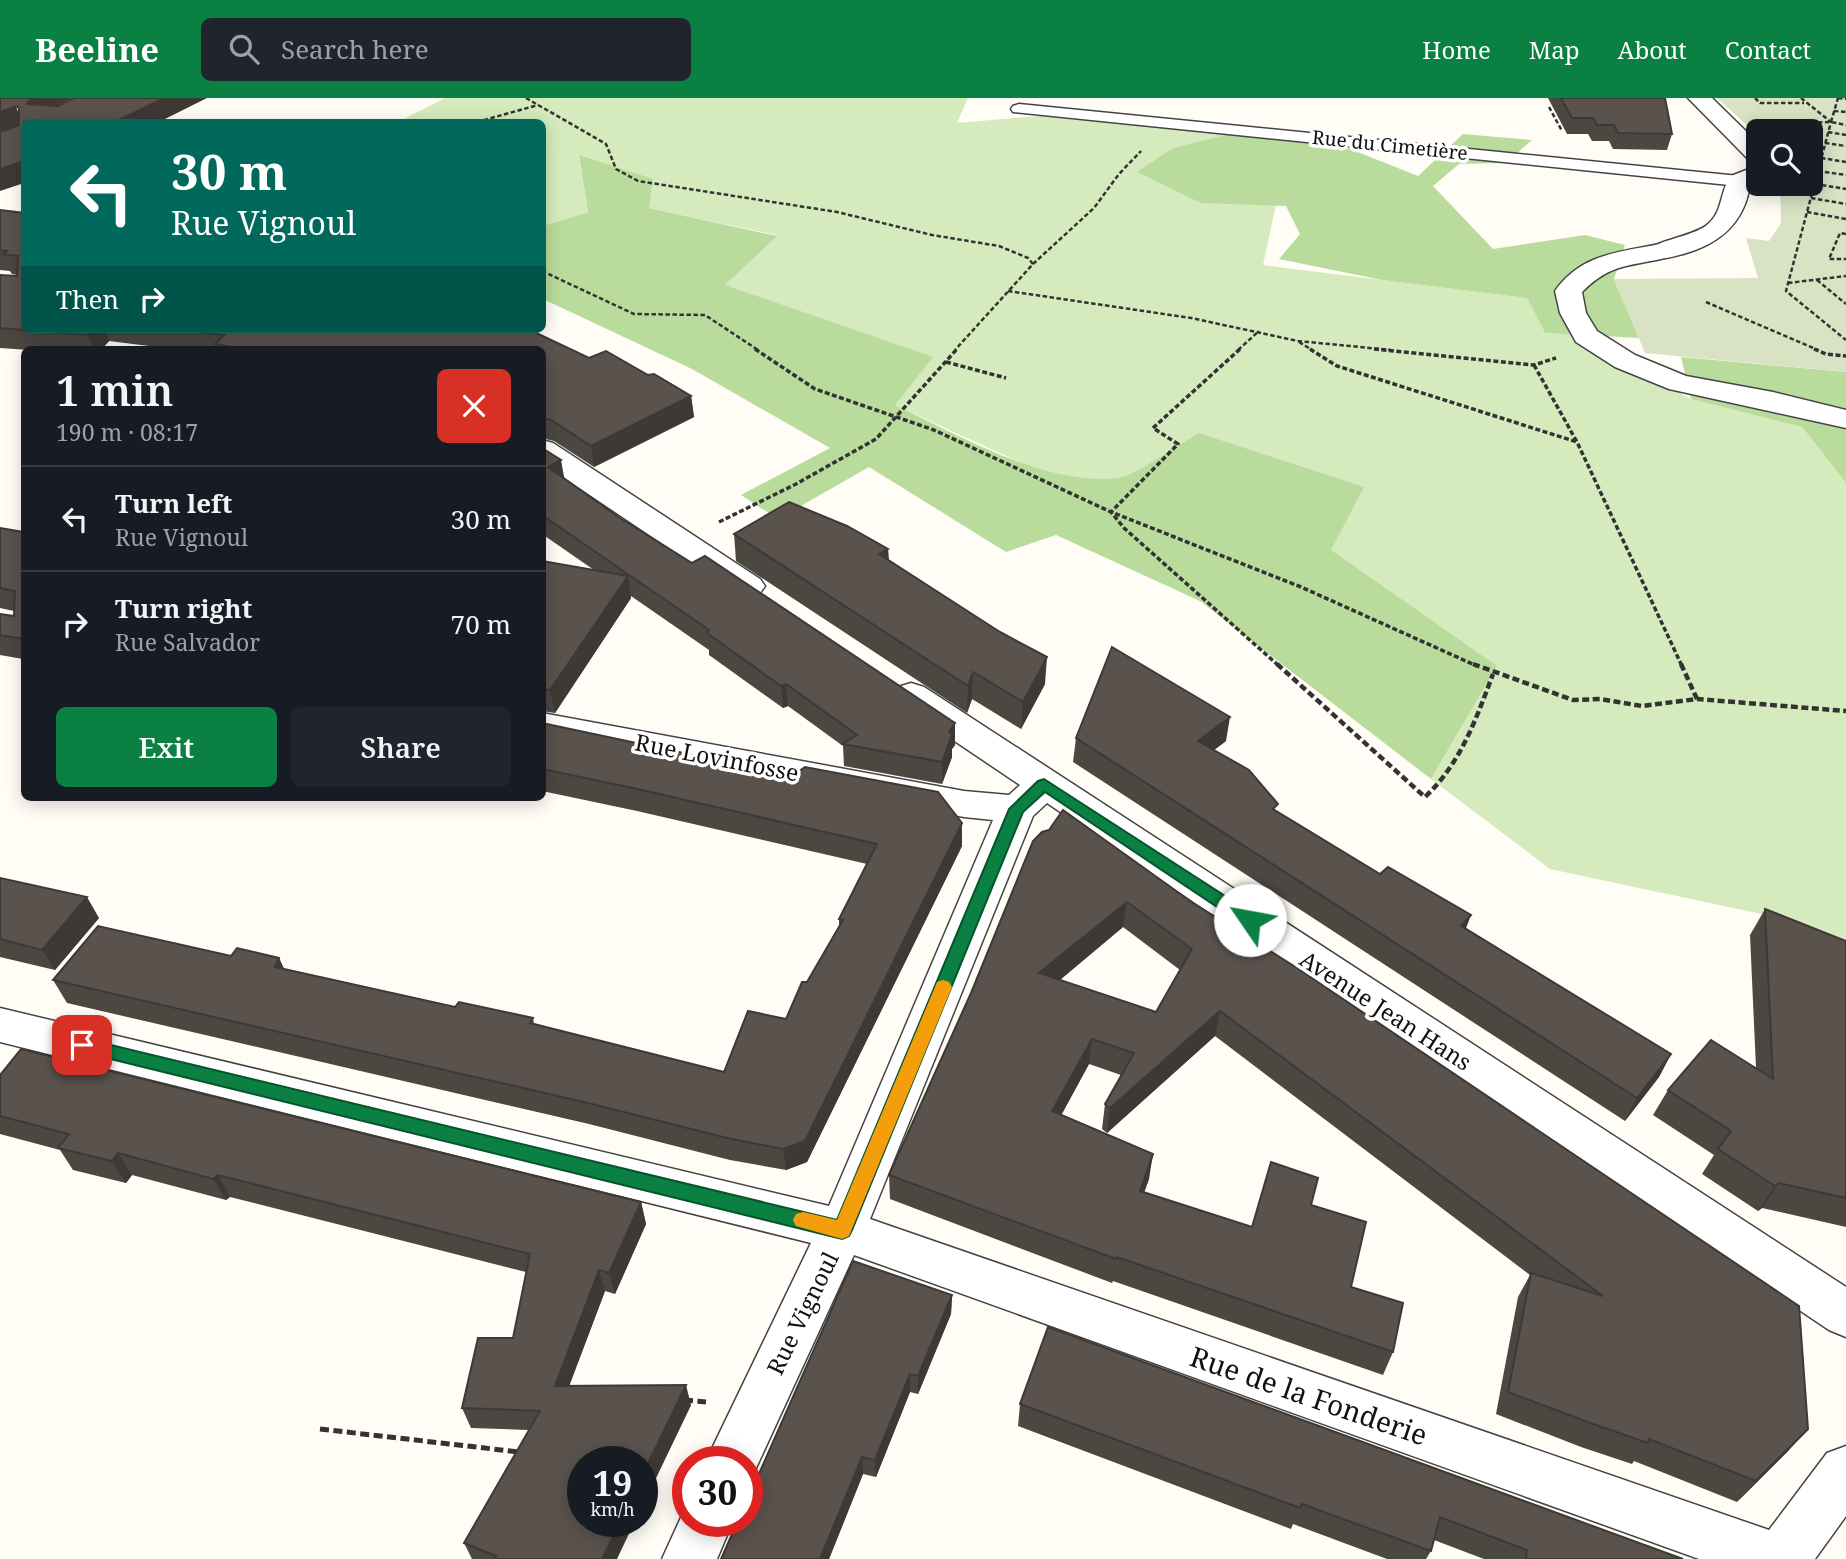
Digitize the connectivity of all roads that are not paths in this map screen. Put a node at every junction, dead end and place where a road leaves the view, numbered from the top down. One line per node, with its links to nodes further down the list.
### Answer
1 (1699, 98): 3 (street)
2 (1019, 108): 4 (lane, Rue du Cimetière)
3 (1746, 145)
4 (1746, 177)
5 (1746, 182): 6 (street)
6 (1846, 419)
7 (546, 452): 8 (street)
8 (772, 602)
9 (885, 678): 11 (street, Avenue Jean Hans)
10 (546, 726): 11 (street, Rue Lovinfosse)
11 (1030, 797): 13 (street, Rue Vignoul); 14 (street, Avenue Jean Hans)
12 (0, 1025): 13 (street, Rue de la Fonderie)
13 (842, 1230): 15 (street, Rue Vignoul); 19 (street, Rue de la Fonderie)
14 (1846, 1314)
15 (740, 1446)
16 (1846, 1472): 20 (street)
17 (699, 1537): 18 (street)
18 (689, 1559)
19 (1776, 1559)
20 (1782, 1559)

